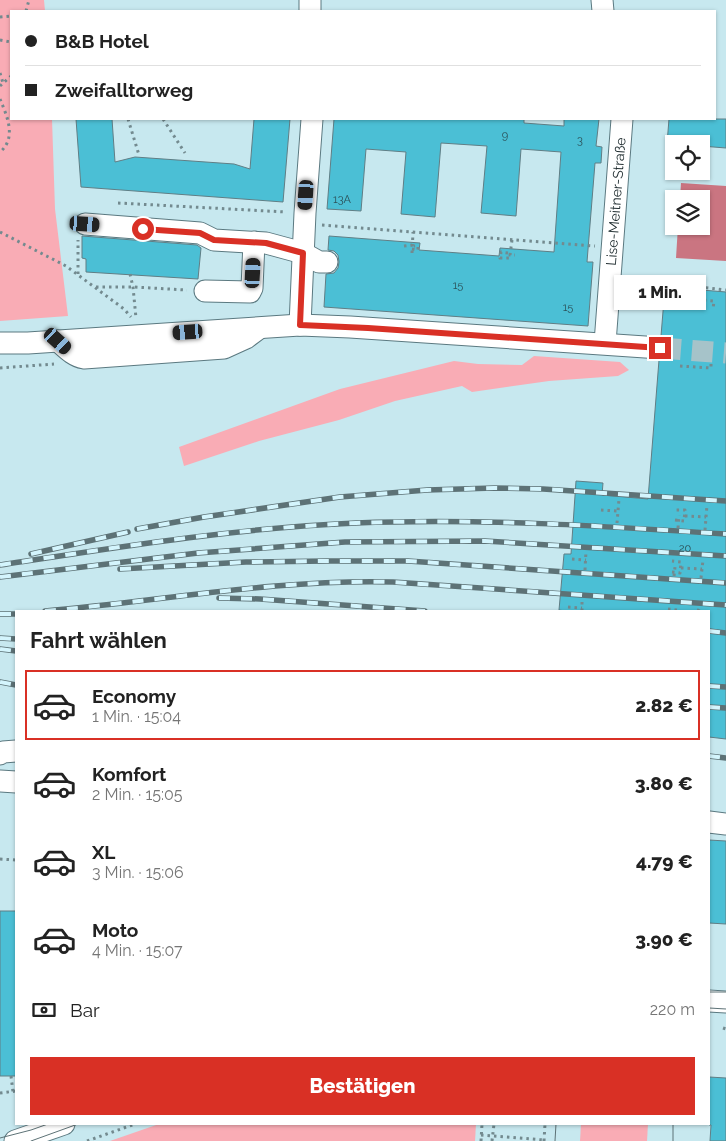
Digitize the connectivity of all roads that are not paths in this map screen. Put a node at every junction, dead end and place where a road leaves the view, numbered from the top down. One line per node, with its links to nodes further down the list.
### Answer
1 (312, 120): 5 (street)
2 (622, 120): 11 (street, Lise-Meitner-Straße)
3 (85, 224): 4 (street)
4 (254, 242): 5 (street); 7 (street)
5 (303, 253): 6 (street); 8 (street)
6 (327, 262)
7 (205, 291)
8 (300, 325): 10 (street); 11 (street)
9 (0, 343): 10 (street)
10 (28, 343): 13 (street)
11 (605, 343): 12 (street)
12 (660, 348)
13 (0, 351)
14 (15, 751): 15 (street)
15 (0, 754)
16 (0, 781): 17 (street)
17 (15, 782)
18 (710, 822): 19 (street)
19 (726, 824)
20 (710, 1001): 21 (street)
21 (726, 1002)
22 (61, 1125): 23 (street)
23 (16, 1141)

